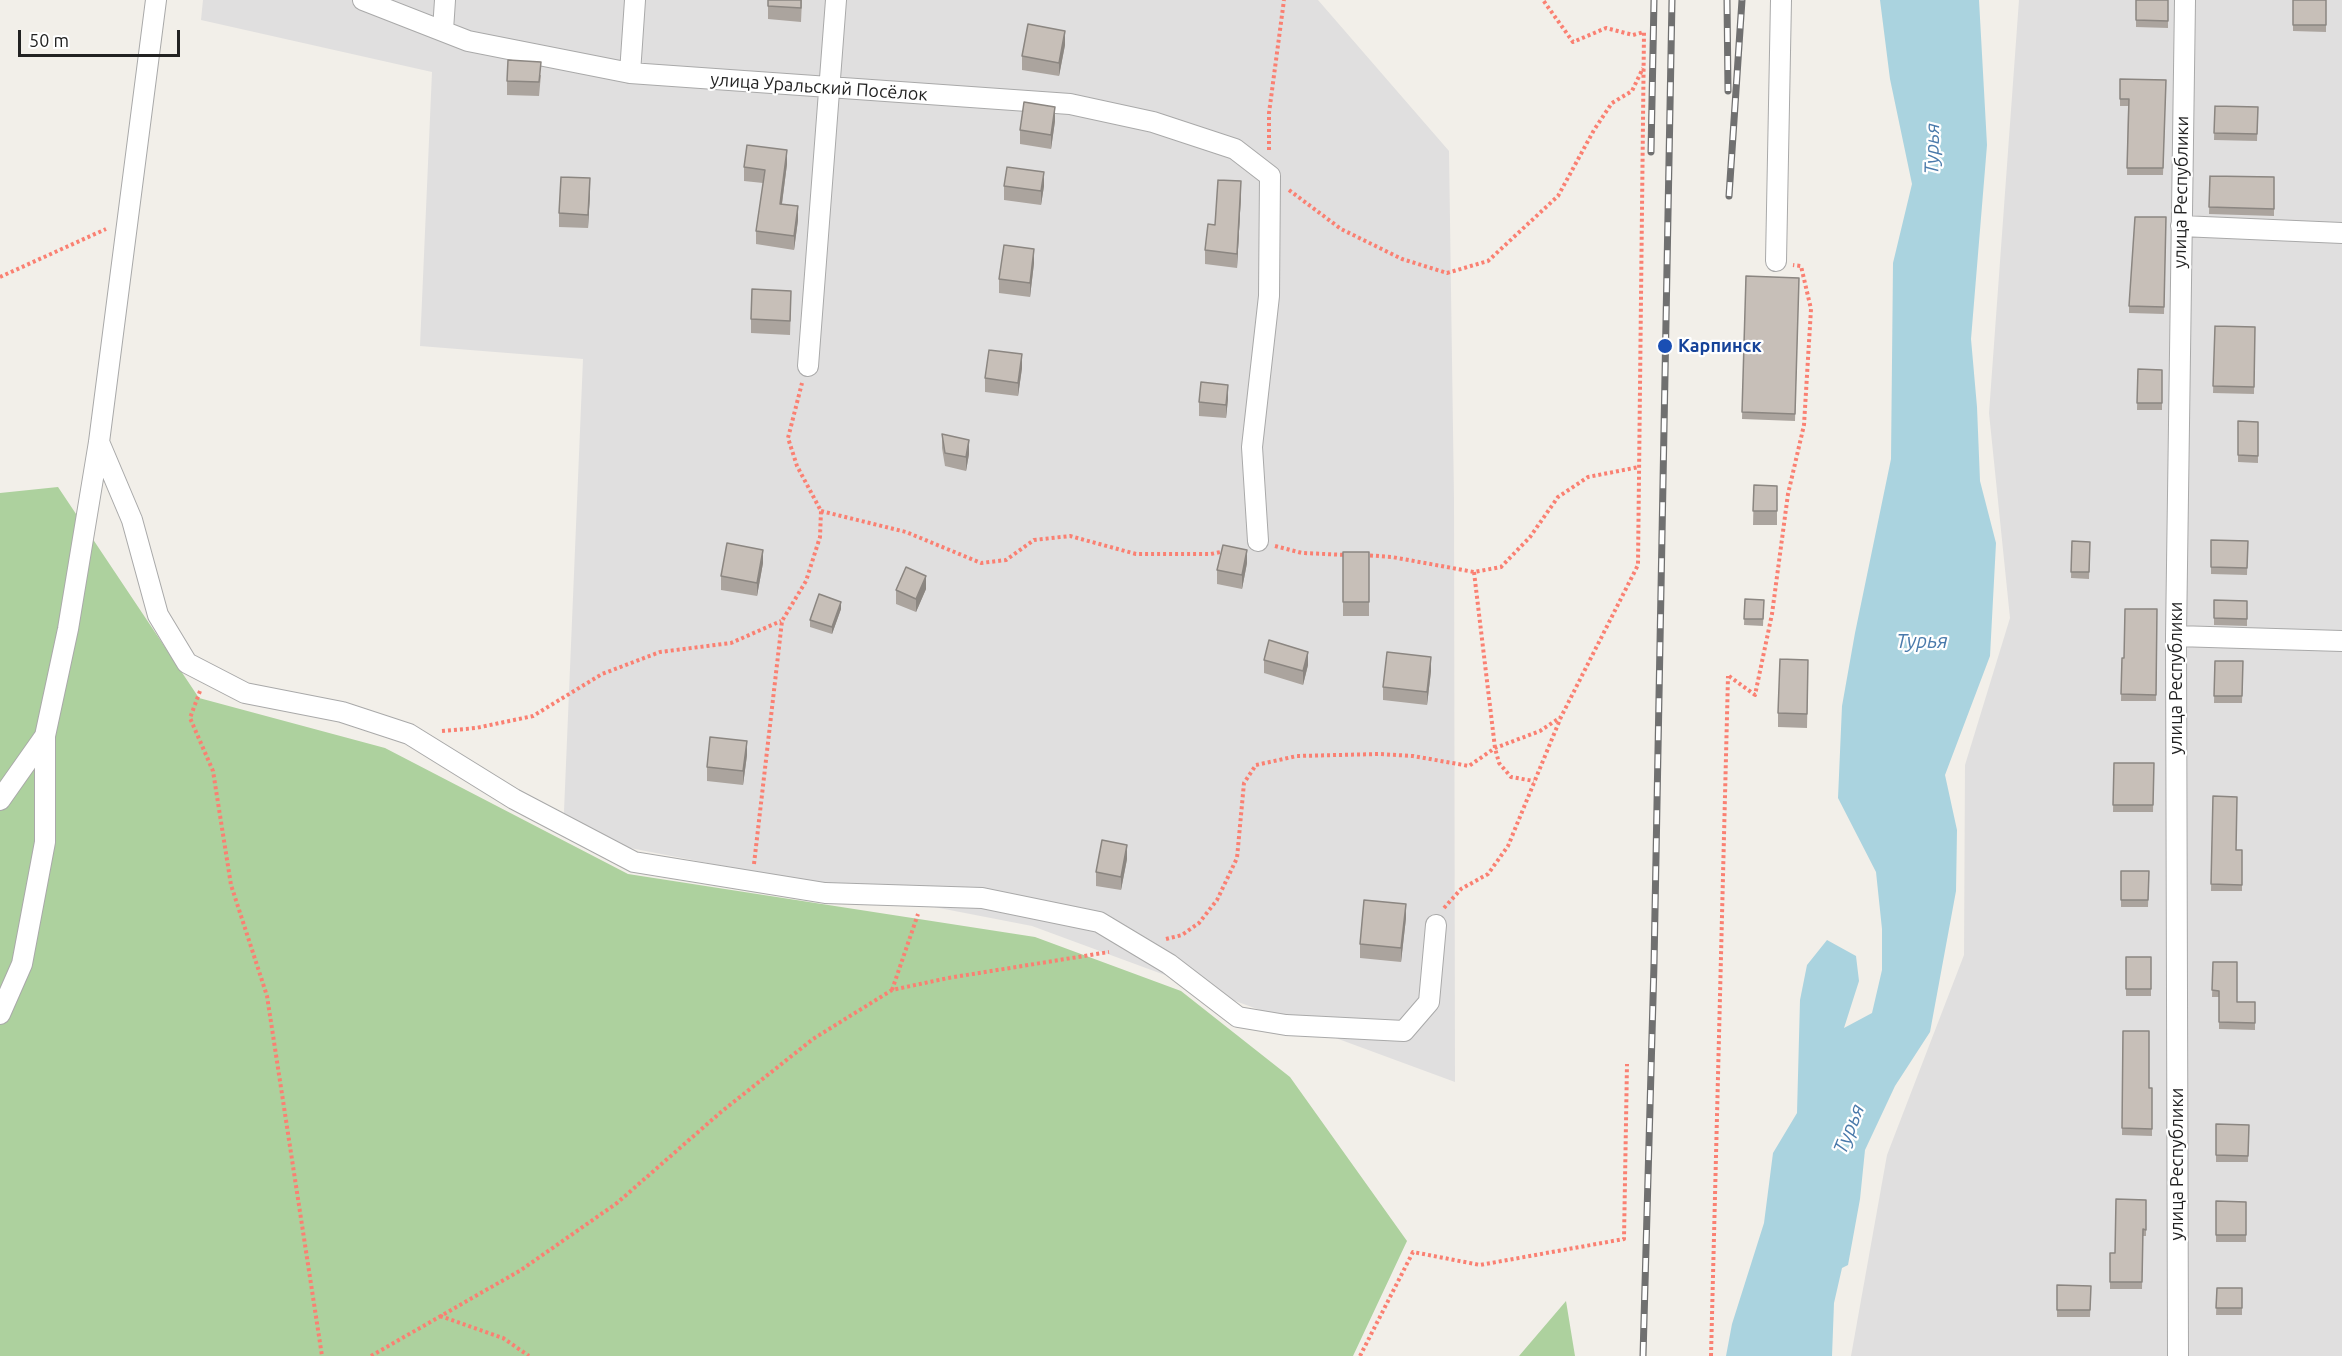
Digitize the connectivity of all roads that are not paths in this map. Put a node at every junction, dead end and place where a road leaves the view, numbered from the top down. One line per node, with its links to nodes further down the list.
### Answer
1 (156, 0): 15 (street)
2 (363, 0): 8 (street, улица Уральский Посёлок)
3 (445, 0): 8 (street)
4 (635, 0): 9 (street)
5 (836, 0): 10 (street)
6 (1781, 0): 13 (street)
7 (2185, 0): 11 (street, улица Республики)
8 (443, 30): 9 (street, улица Уральский Посёлок)
9 (630, 73): 10 (street, улица Уральский Посёлок)
10 (830, 88): 14 (street); 16 (street, улица Уральский Посёлок)
11 (2181, 226): 12 (street); 17 (street, улица Республики)
12 (2342, 233)
13 (1776, 261)
14 (808, 366)
15 (99, 442): 19 (street); 21 (street)
16 (1258, 541)
17 (2176, 636): 18 (street); 23 (street, улица Республики)
18 (2342, 641)
19 (45, 736): 20 (street); 22 (street)
20 (0, 800)
21 (1436, 925)
22 (0, 1014)
23 (2178, 1356)

